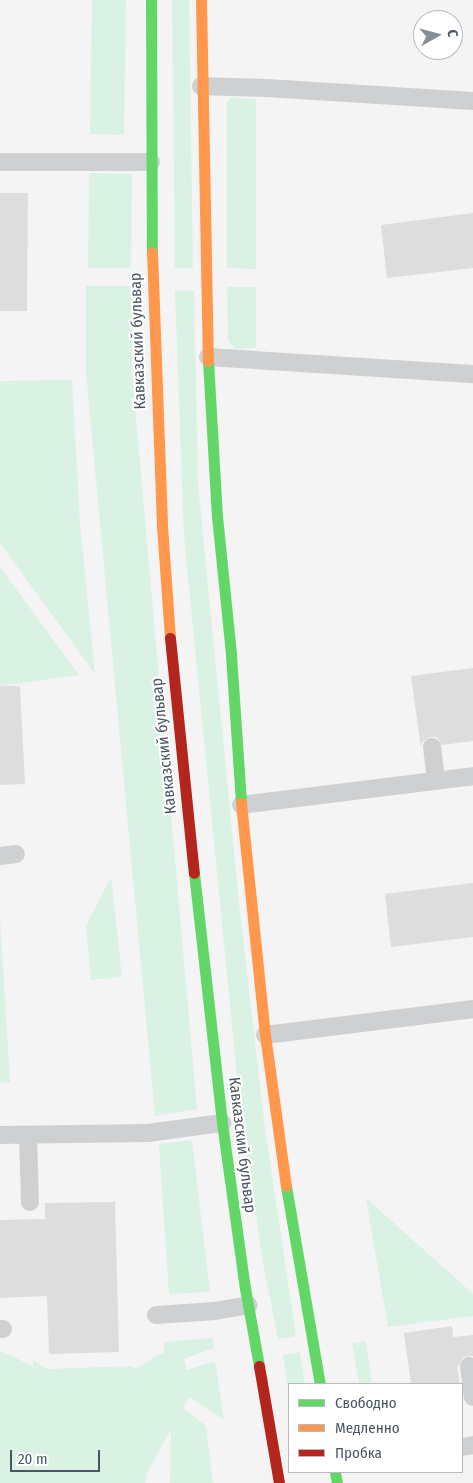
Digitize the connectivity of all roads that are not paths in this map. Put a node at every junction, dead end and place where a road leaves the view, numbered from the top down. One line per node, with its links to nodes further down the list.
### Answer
1 (150, 0): 6 (street, Кавказский бульвар)
2 (201, 0): 3 (street)
3 (201, 86): 4 (lane); 7 (street)
4 (473, 101)
5 (0, 162): 6 (lane)
6 (151, 162): 15 (street, Кавказский бульвар)
7 (208, 357): 8 (lane); 12 (street)
8 (473, 374)
9 (432, 747): 11 (lane)
10 (473, 776): 11 (lane)
11 (436, 781): 12 (lane)
12 (241, 805): 14 (street)
13 (473, 1009): 14 (lane)
14 (265, 1035): 22 (street)
15 (222, 1122): 17 (lane); 19 (street, Кавказский бульвар)
16 (0, 1135): 17 (lane)
17 (28, 1135): 18 (lane)
18 (30, 1202)
19 (248, 1305): 20 (lane); 24 (street, Кавказский бульвар)
20 (156, 1315)
21 (469, 1366): 23 (lane)
22 (320, 1383)
23 (473, 1397)
24 (279, 1483)

